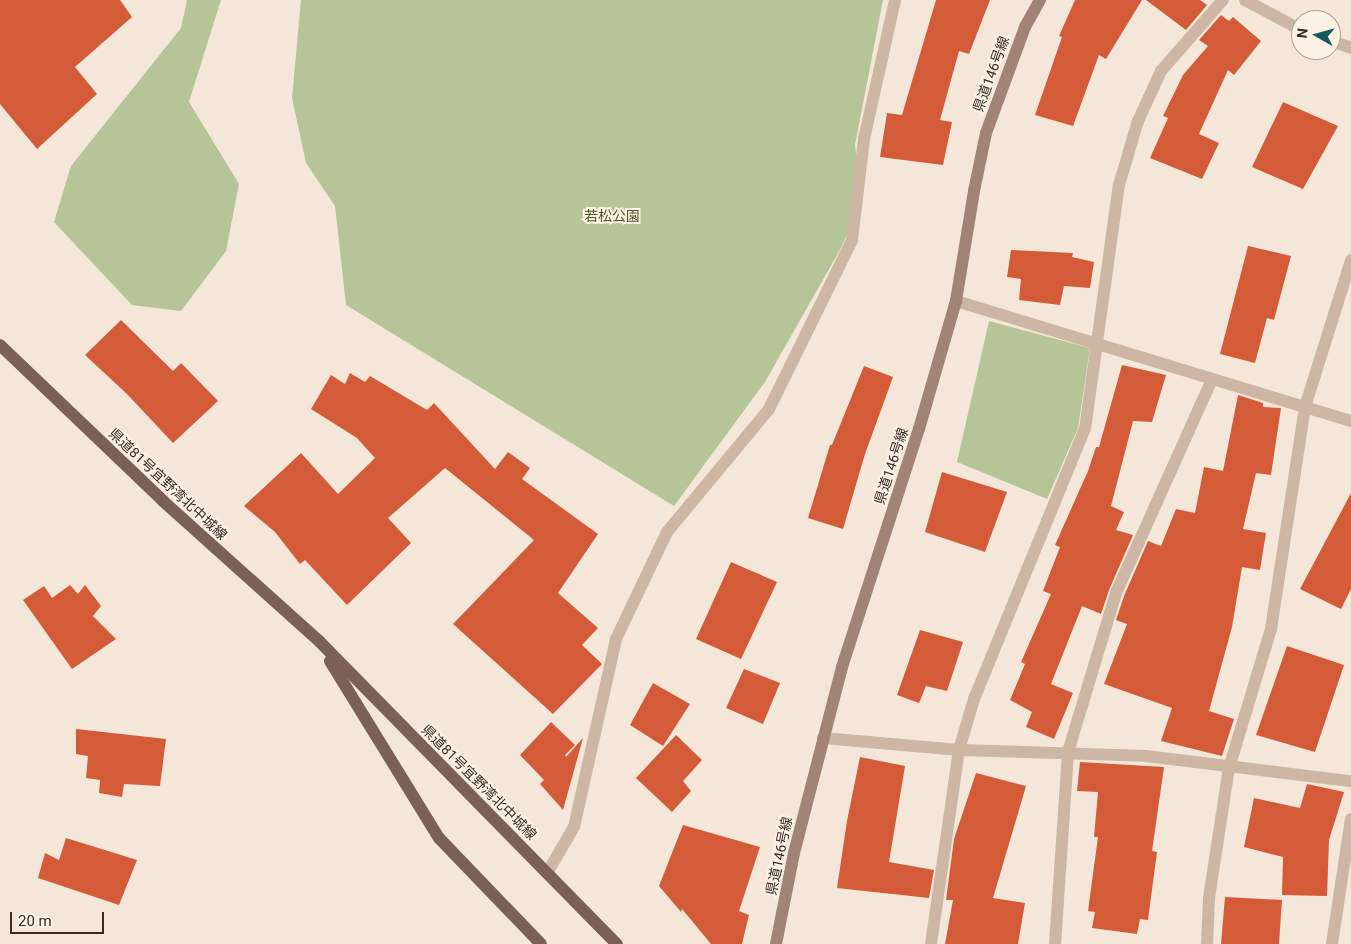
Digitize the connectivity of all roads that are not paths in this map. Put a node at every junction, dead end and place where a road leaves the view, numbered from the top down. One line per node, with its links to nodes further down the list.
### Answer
1 (895, 0): 21 (street)
2 (1040, 0): 8 (main road, 県道146号線)
3 (1223, 0): 9 (street)
4 (1245, 0): 5 (street)
5 (1291, 25)
6 (1351, 260): 7 (street)
7 (1348, 279): 12 (street)
8 (956, 301): 9 (street); 15 (main road, 県道146号線)
9 (1096, 343): 11 (street); 16 (street)
10 (0, 345): 14 (main road, 県道81号宜野湾北中城線)
11 (1212, 379): 12 (street); 17 (street)
12 (1305, 407): 13 (street); 18 (street)
13 (1351, 421)
14 (319, 642): 21 (main road, 県道81号宜野湾北中城線); 22 (main road, 県道81号宜野湾北中城線)
15 (823, 738): 16 (street); 24 (main road, 県道146号線)
16 (958, 750): 17 (street); 25 (street)
17 (1068, 752): 18 (street); 26 (street)
18 (1229, 768): 19 (street); 27 (street)
19 (1351, 781)
20 (1351, 819): 28 (street)
21 (547, 873): 23 (main road, 県道81号宜野湾北中城線)
22 (541, 944)
23 (617, 944)
24 (776, 944)
25 (931, 944)
26 (1055, 944)
27 (1207, 944)
28 (1332, 944)

